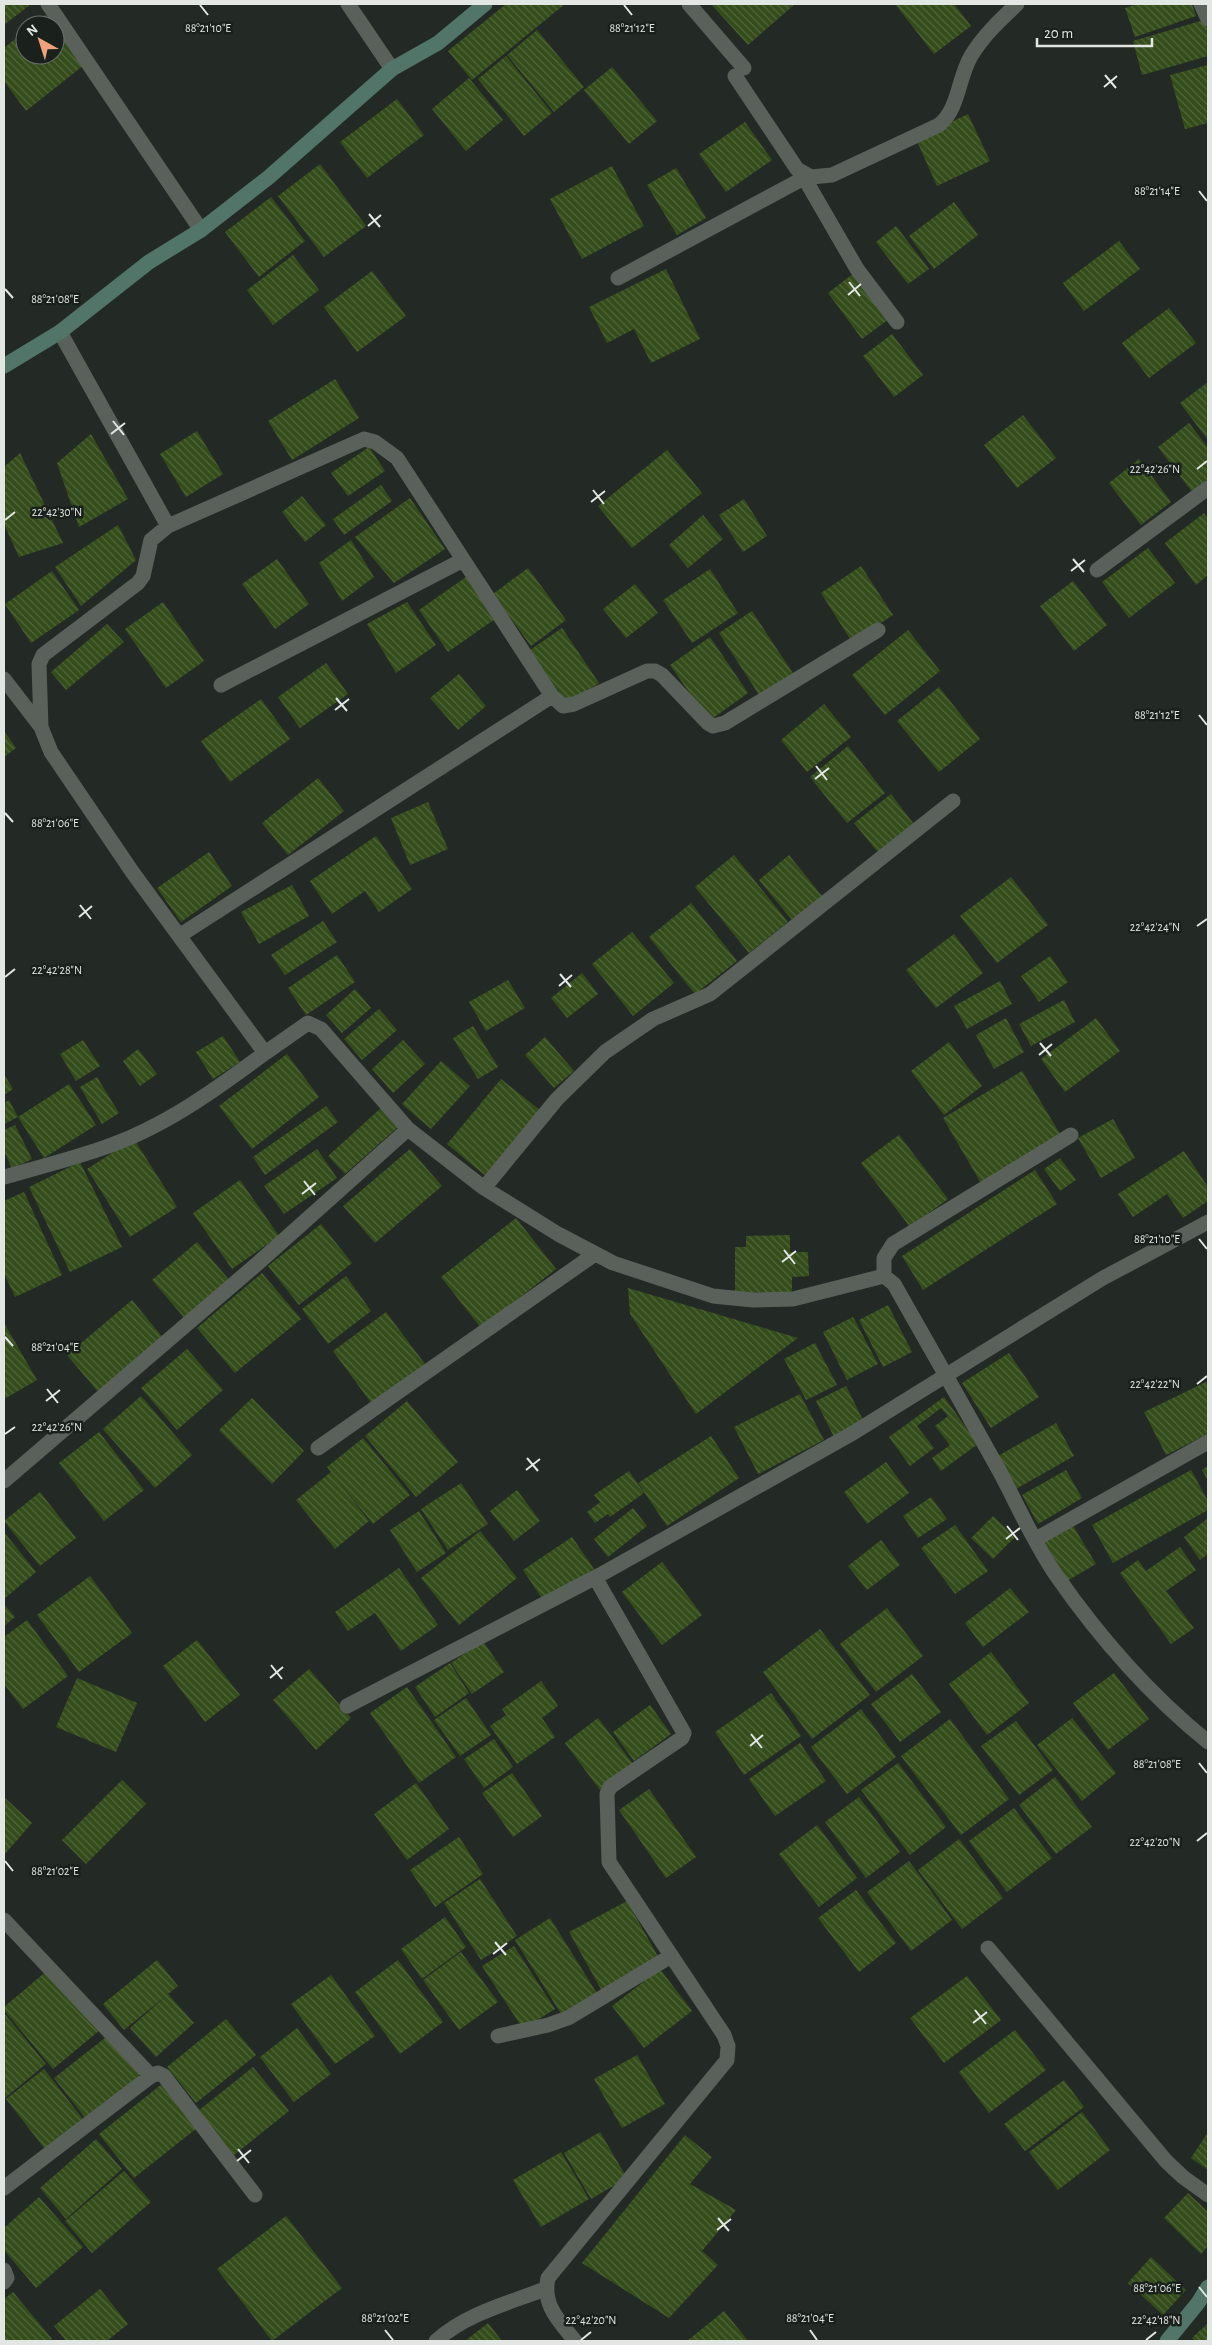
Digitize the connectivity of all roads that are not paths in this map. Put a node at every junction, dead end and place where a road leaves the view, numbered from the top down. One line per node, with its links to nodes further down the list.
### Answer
1 (48, 4): 10 (street)
2 (348, 4): 8 (street)
3 (485, 4): 8 (street)
4 (689, 4): 9 (street)
5 (1017, 4): 9 (street)
6 (1201, 4): 7 (street)
7 (1208, 19)
8 (392, 69): 10 (street)
9 (803, 176): 11 (street); 12 (street)
10 (201, 230): 13 (street)
11 (618, 278)
12 (897, 322)
13 (60, 332): 14 (street); 16 (street)
14 (4, 366)
15 (1208, 488): 18 (street)
16 (168, 526): 17 (street); 23 (street)
17 (463, 560): 21 (street); 22 (street)
18 (1097, 570)
19 (878, 630): 22 (street)
20 (4, 679): 23 (street)
21 (221, 685)
22 (552, 696): 25 (street)
23 (41, 727): 25 (street)
24 (953, 802): 30 (street)
25 (179, 936): 26 (street)
26 (265, 1054): 27 (street); 29 (street)
27 (408, 1129): 30 (street); 37 (street)
28 (1071, 1134): 33 (street)
29 (4, 1177)
30 (484, 1188): 32 (street)
31 (1208, 1222): 34 (street)
32 (596, 1254): 33 (street); 36 (street)
33 (884, 1276): 34 (street)
34 (946, 1374): 38 (street); 39 (street)
35 (1208, 1442): 38 (street)
36 (318, 1448)
37 (4, 1482)
38 (1036, 1539): 41 (street)
39 (600, 1575): 40 (street); 44 (street)
40 (347, 1706)
41 (1208, 1742)
42 (4, 1920): 46 (street)
43 (988, 1948): 49 (street)
44 (671, 1956): 45 (street); 53 (street)
45 (498, 2036)
46 (151, 2076): 47 (street); 48 (street)
47 (4, 2188)
48 (255, 2195)
49 (1208, 2195)
50 (4, 2270): 51 (street)
51 (4, 2282)
52 (1208, 2287): 56 (street)
53 (545, 2289): 54 (street); 55 (street)
54 (436, 2341)
55 (576, 2341)
56 (1167, 2341)

